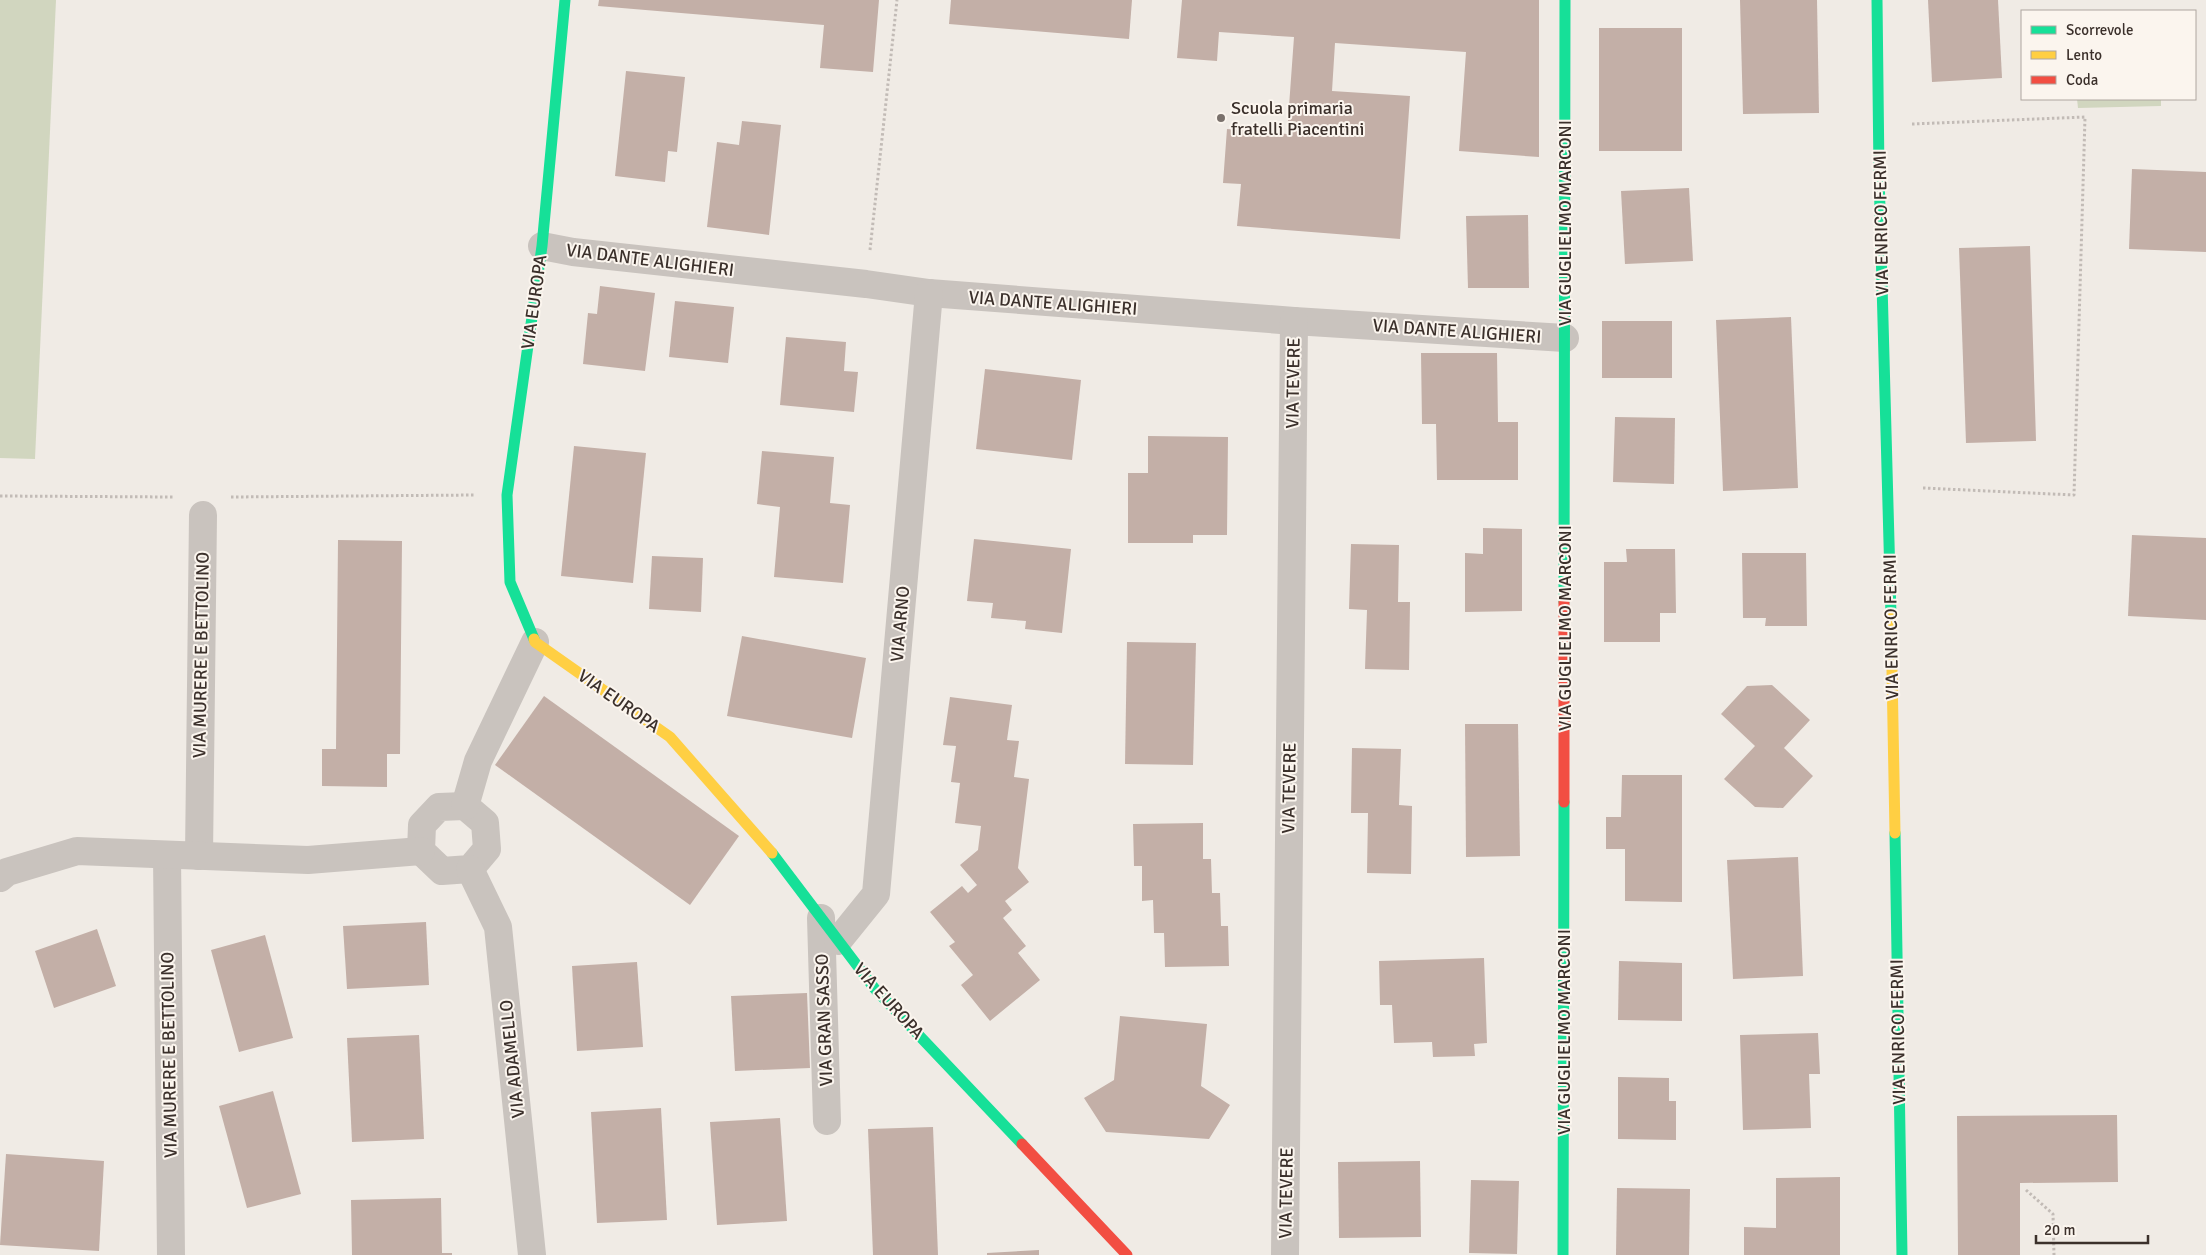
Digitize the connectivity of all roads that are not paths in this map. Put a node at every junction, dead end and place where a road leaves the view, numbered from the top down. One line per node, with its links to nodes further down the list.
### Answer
1 (565, 0): 4 (street, VIA EUROPA)
2 (1565, 0): 7 (street, VIA GUGLIELMO MARCONI)
3 (1877, 0): 24 (street, VIA ENRICO FERMI)
4 (542, 246): 5 (street, VIA DANTE ALIGHIERI); 9 (street, VIA EUROPA)
5 (929, 293): 6 (street, VIA DANTE ALIGHIERI); 17 (street, VIA ARNO)
6 (1294, 320): 7 (street, VIA DANTE ALIGHIERI); 22 (street, VIA TEVERE)
7 (1565, 338): 23 (street, VIA GUGLIELMO MARCONI)
8 (203, 503): 13 (street, VIA MURERE E BETTOLINO)
9 (535, 642): 10 (street); 16 (street, VIA EUROPA)
10 (465, 806): 11 (street); 14 (street)
11 (421, 851): 13 (street); 14 (street)
12 (167, 855): 13 (street); 15 (street); 20 (street, VIA MURERE E BETTOLINO)
13 (199, 856)
14 (470, 869): 21 (street, VIA ADAMELLO)
15 (0, 878)
16 (821, 918): 17 (street, VIA EUROPA); 18 (street, VIA GRAN SASSO)
17 (838, 941): 19 (street, VIA EUROPA)
18 (827, 1121)
19 (1125, 1254)
20 (170, 1255)
21 (532, 1255)
22 (1285, 1255)
23 (1563, 1255)
24 (1902, 1255)

